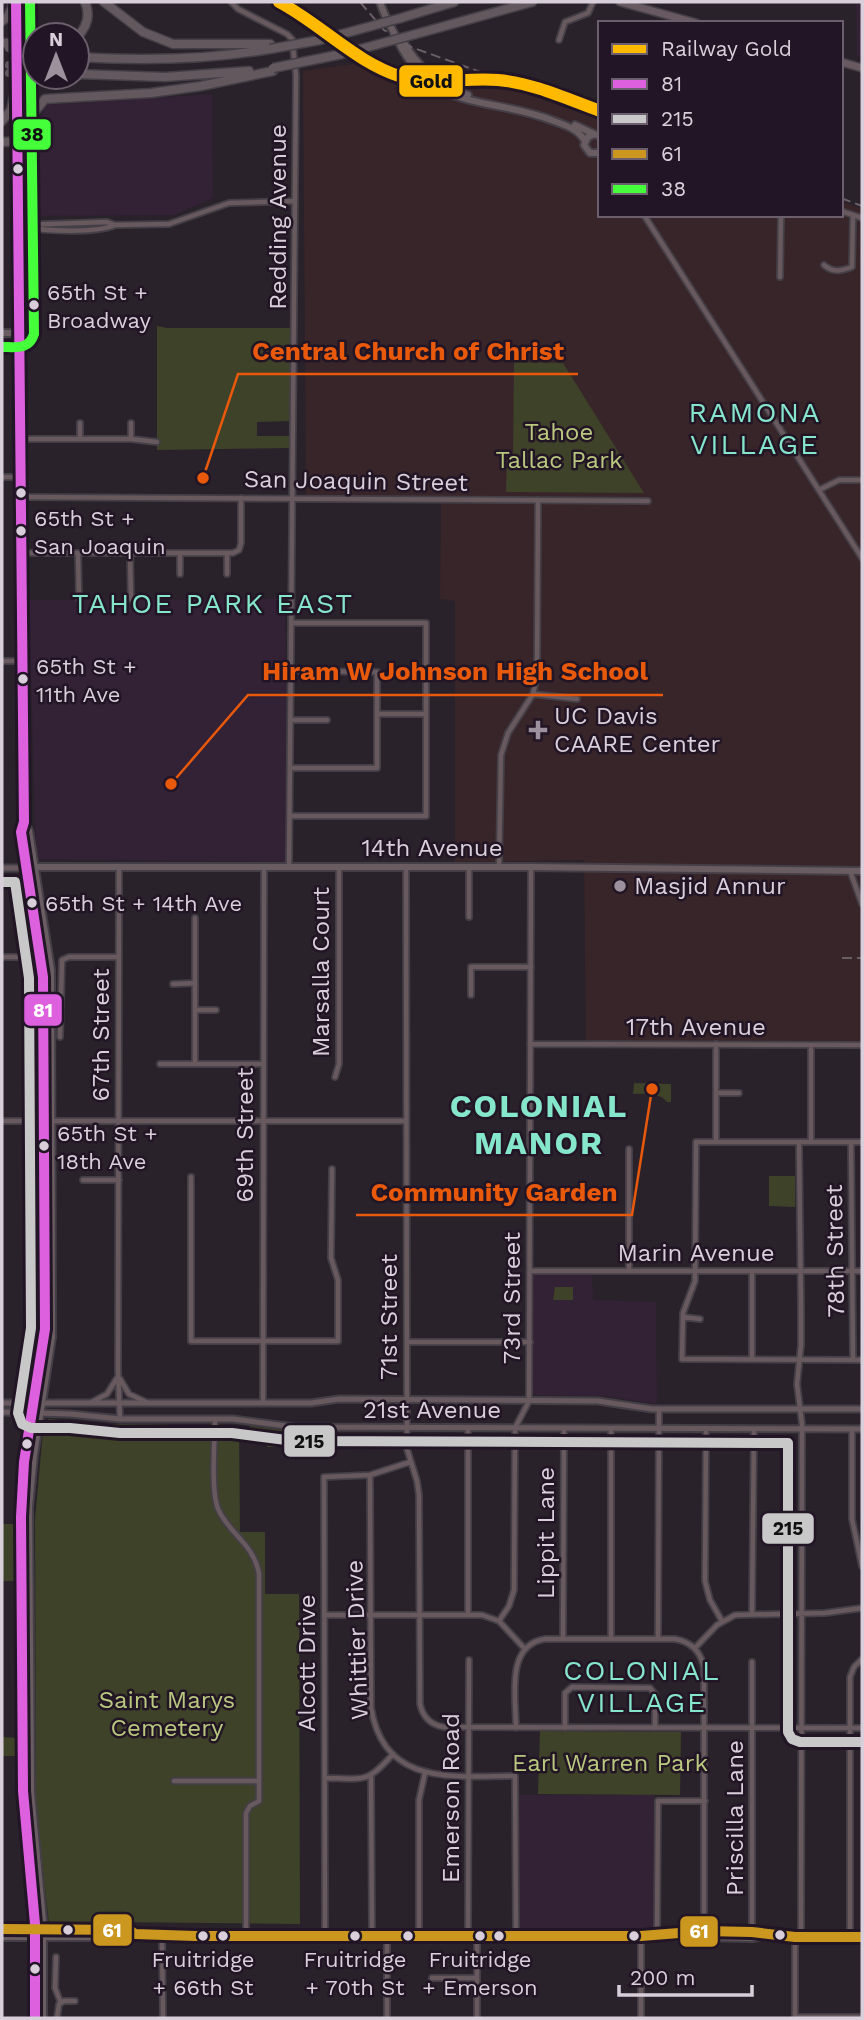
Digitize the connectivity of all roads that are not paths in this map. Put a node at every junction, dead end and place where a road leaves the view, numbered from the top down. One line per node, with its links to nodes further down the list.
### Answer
1 (15, 2): 11 (highway); 21 (main road)
2 (85, 2): 12 (highway)
3 (104, 2): 15 (highway)
4 (230, 2): 29 (street, Redding Avenue)
5 (382, 2): 24 (main road); 25 (main road)
6 (454, 2): 15 (highway, bridge)
7 (532, 2): 19 (highway, bridge)
8 (593, 2): 14 (street)
9 (620, 2): 13 (main road)
10 (28, 4): 23 (main road)
11 (2, 20)
12 (86, 21)
13 (689, 21)
14 (558, 40)
15 (270, 46): 16 (highway)
16 (91, 58)
17 (843, 63): 18 (main road)
18 (862, 68)
19 (273, 69): 20 (highway); 23 (highway)
20 (91, 74)
21 (17, 83): 22 (highway); 27 (main road)
22 (2, 121)
23 (27, 121): 27 (main road)
24 (597, 135): 25 (main road)
25 (585, 141): 28 (main road)
26 (2, 142): 27 (highway)
27 (22, 142): 35 (main road)
28 (598, 153)
29 (295, 201): 35 (street); 52 (street, Redding Avenue)
30 (843, 212): 31 (street)
31 (853, 215): 34 (street); 36 (street)
32 (646, 217): 49 (street)
33 (781, 217): 37 (street)
34 (862, 218)
35 (20, 225): 39 (main road)
36 (824, 265)
37 (780, 278)
38 (2, 333): 39 (main road)
39 (20, 333): 42 (main road)
40 (131, 423): 44 (street)
41 (80, 424): 43 (street)
42 (21, 439): 43 (street); 47 (main road)
43 (80, 439): 44 (street)
44 (131, 439): 45 (street)
45 (157, 442)
46 (2, 477): 47 (street)
47 (21, 477): 50 (main road)
48 (862, 480): 49 (street)
49 (819, 490): 60 (street)
50 (21, 497): 51 (street, San Joaquin Street); 55 (main road)
51 (241, 498): 52 (street, San Joaquin Street); 59 (street)
52 (293, 498): 53 (street, San Joaquin Street); 65 (street, Redding Avenue)
53 (538, 500): 54 (street, San Joaquin Street); 69 (street)
54 (649, 501)
55 (21, 553): 56 (street); 67 (main road)
56 (78, 553): 57 (street); 63 (street)
57 (130, 553): 58 (street); 64 (street)
58 (180, 553): 59 (street); 61 (street)
59 (228, 553): 62 (street)
60 (862, 558)
61 (180, 574)
62 (227, 574)
63 (79, 599)
64 (131, 599)
65 (291, 623): 68 (street, Redding Avenue); 72 (street)
66 (2, 661): 67 (street)
67 (22, 661): 82 (main road)
68 (291, 671): 71 (street); 73 (street, Redding Avenue)
69 (533, 694): 70 (street); 79 (street)
70 (577, 699)
71 (377, 713): 72 (street); 75 (street)
72 (426, 714): 76 (street)
73 (290, 720): 74 (street); 75 (street, Redding Avenue)
74 (327, 720)
75 (290, 768): 76 (street, Redding Avenue)
76 (290, 816): 85 (street, Redding Avenue)
77 (406, 867): 78 (main road, 14th Avenue); 86 (main road, 14th Avenue); 116 (street, 71st Street)
78 (469, 867): 79 (main road, 14th Avenue); 90 (street)
79 (499, 867): 80 (main road, 14th Avenue)
80 (531, 867): 87 (main road, 14th Avenue); 94 (street, 73rd Street)
81 (2, 868): 82 (street, 14th Avenue)
82 (31, 868): 83 (main road, 14th Avenue); 113 (main road)
83 (119, 868): 84 (main road, 14th Avenue); 93 (street, 67th Street)
84 (264, 868): 85 (main road, 14th Avenue); 107 (street, 69th Street)
85 (289, 868): 86 (main road, 14th Avenue)
86 (339, 868): 109 (street, Marsalla Court)
87 (850, 870): 88 (main road, 14th Avenue); 89 (street)
88 (862, 870)
89 (862, 904)
90 (469, 917)
91 (195, 918): 96 (street)
92 (2, 957): 108 (street)
93 (119, 957): 100 (street); 114 (street, 67th Street)
94 (531, 967): 97 (street); 101 (street, 73rd Street)
95 (173, 984): 96 (street)
96 (195, 984): 98 (street)
97 (471, 995)
98 (195, 1010): 99 (street); 106 (street)
99 (216, 1010)
100 (60, 1037)
101 (530, 1044): 102 (street, 17th Avenue); 127 (street, 73rd Street)
102 (716, 1044): 103 (street, 17th Avenue); 110 (street)
103 (811, 1045): 104 (street, 17th Avenue); 119 (street)
104 (862, 1045)
105 (160, 1064): 106 (street)
106 (195, 1064): 107 (street)
107 (263, 1064): 115 (street, 69th Street)
108 (33, 1077)
109 (335, 1077)
110 (716, 1093): 111 (street); 117 (street)
111 (739, 1093)
112 (2, 1121): 113 (street)
113 (48, 1121): 114 (street); 151 (main road); 152 (main road)
114 (119, 1121): 115 (street); 126 (street, 67th Street)
115 (263, 1121): 116 (street); 136 (street, 69th Street)
116 (406, 1121): 137 (street, 71st Street)
117 (716, 1142): 118 (street); 129 (street)
118 (799, 1142): 119 (street); 131 (street)
119 (811, 1142): 120 (street)
120 (851, 1142): 121 (street); 132 (street, 78th Street)
121 (862, 1142)
122 (629, 1149): 128 (street)
123 (332, 1169): 136 (street)
124 (191, 1177): 136 (street)
125 (83, 1180): 126 (street)
126 (119, 1180): 143 (street, 67th Street)
127 (530, 1270): 128 (street, Marin Avenue); 138 (street, 73rd Street)
128 (629, 1271): 129 (street, Marin Avenue)
129 (695, 1271): 130 (street, Marin Avenue); 134 (street)
130 (751, 1271): 131 (street, Marin Avenue); 139 (street)
131 (800, 1271): 132 (street, Marin Avenue); 140 (street)
132 (853, 1271): 133 (street, Marin Avenue); 141 (street, 78th Street)
133 (862, 1271)
134 (683, 1317): 135 (street); 139 (street)
135 (700, 1319)
136 (262, 1341): 146 (street, 69th Street)
137 (407, 1342): 138 (street); 144 (street, 71st Street)
138 (530, 1342): 145 (street, 73rd Street)
139 (752, 1359): 140 (street)
140 (799, 1360): 141 (street); 155 (street)
141 (853, 1360): 142 (street)
142 (862, 1360)
143 (118, 1370): 148 (street); 149 (street, 67th Street); 150 (street)
144 (407, 1400): 145 (street, 21st Avenue); 146 (street, 21st Avenue); 161 (street, 71st Street)
145 (529, 1401): 153 (street, 21st Avenue); 163 (street, 73rd Street)
146 (263, 1402): 150 (street, 21st Avenue)
147 (2, 1403): 151 (street, 21st Avenue)
148 (90, 1403): 149 (street, 21st Avenue); 152 (street, 21st Avenue)
149 (120, 1403): 150 (street, 21st Avenue); 159 (street, 67th Street)
150 (147, 1403)
151 (34, 1404): 152 (street, 21st Avenue); 158 (main road)
152 (43, 1404): 157 (main road)
153 (659, 1409): 155 (street, 21st Avenue); 166 (street)
154 (862, 1409): 155 (street, 21st Avenue)
155 (800, 1410): 169 (street)
156 (2, 1412): 158 (street, 21st Avenue)
157 (41, 1413): 158 (street, 21st Avenue); 159 (street, 21st Avenue); 212 (main road)
158 (32, 1414): 212 (main road)
159 (120, 1419): 160 (street, 21st Avenue)
160 (215, 1419): 161 (street, 21st Avenue); 207 (street)
161 (407, 1428): 162 (street, 21st Avenue); 172 (street, 71st Street)
162 (468, 1428): 163 (street, 21st Avenue); 181 (street)
163 (515, 1428): 164 (street, 21st Avenue); 182 (street, 73rd Street)
164 (564, 1428): 165 (street, 21st Avenue); 184 (street, Lippit Lane)
165 (611, 1429): 166 (street, 21st Avenue); 185 (street)
166 (658, 1429): 167 (street, 21st Avenue); 186 (street)
167 (706, 1429): 168 (street, 21st Avenue); 183 (street)
168 (754, 1429): 169 (street, 21st Avenue); 176 (street)
169 (802, 1429): 170 (street, 21st Avenue); 177 (street)
170 (852, 1429): 171 (street, 21st Avenue); 174 (street)
171 (862, 1429)
172 (410, 1462): 173 (street, Alcott Drive); 180 (street, 71st Street)
173 (370, 1475): 178 (street, Alcott Drive); 179 (street, Whittier Drive)
174 (862, 1566)
175 (862, 1608): 177 (street)
176 (752, 1613): 177 (street); 183 (street)
177 (802, 1613): 198 (street)
178 (324, 1615): 179 (street); 205 (street, Alcott Drive)
179 (371, 1615): 180 (street); 201 (street, Whittier Drive)
180 (420, 1615): 181 (street); 192 (street, 71st Street)
181 (468, 1615): 182 (street)
182 (499, 1621): 187 (street)
183 (722, 1621): 188 (street)
184 (563, 1639): 185 (street); 187 (street)
185 (611, 1639): 186 (street)
186 (658, 1639): 188 (street)
187 (524, 1648): 193 (street)
188 (695, 1648): 196 (street)
189 (862, 1659): 199 (street)
190 (468, 1660): 192 (street, Emerson Road)
191 (752, 1662): 197 (street, Priscilla Lane)
192 (468, 1727): 193 (street, 71st Street); 204 (street, Emerson Road)
193 (516, 1728): 194 (street, 71st Street)
194 (565, 1728): 195 (street, 71st Street); 195 (street)
195 (655, 1728): 196 (street, 71st Street)
196 (704, 1728): 197 (street, 71st Street); 208 (street)
197 (752, 1728): 198 (street, 71st Street); 211 (street, Priscilla Lane)
198 (802, 1728): 199 (street, 71st Street); 226 (street)
199 (850, 1728): 200 (street, 71st Street); 227 (street)
200 (862, 1728)
201 (393, 1754): 202 (street, Whittier Drive); 203 (street)
202 (425, 1773): 204 (street, Whittier Drive); 216 (street)
203 (371, 1776): 205 (street); 224 (street)
204 (467, 1776): 217 (street, Emerson Road); 219 (street, Whittier Drive)
205 (325, 1778): 223 (street, Alcott Drive)
206 (174, 1780): 207 (street)
207 (258, 1781): 215 (street)
208 (705, 1801): 210 (street); 221 (street)
209 (2, 1929): 212 (main road)
210 (704, 1931): 211 (main road); 221 (main road)
211 (752, 1932): 214 (main road)
212 (39, 1933): 213 (main road); 222 (main road); 235 (main road); 236 (main road)
213 (162, 1934): 215 (main road); 238 (street)
214 (767, 1935): 221 (main road); 226 (main road)
215 (246, 1936): 223 (main road)
216 (419, 1936): 217 (main road); 225 (main road)
217 (468, 1936): 218 (main road)
218 (477, 1936): 219 (main road); 231 (street)
219 (516, 1936): 220 (main road)
220 (641, 1936): 221 (main road); 241 (street)
221 (657, 1936)
222 (2, 1937)
223 (325, 1937): 224 (main road)
224 (372, 1937): 225 (main road)
225 (387, 1937): 239 (street)
226 (798, 1937): 227 (main road); 242 (street)
227 (850, 1937): 228 (main road)
228 (862, 1937)
229 (56, 1957): 233 (street)
230 (432, 1978): 231 (street)
231 (477, 1978): 240 (street)
232 (75, 2001): 233 (street)
233 (61, 2003): 237 (street)
234 (862, 2017): 242 (street)
235 (35, 2018)
236 (43, 2018)
237 (57, 2018)
238 (163, 2018)
239 (387, 2018)
240 (477, 2018)
241 (641, 2018)
242 (795, 2018)

